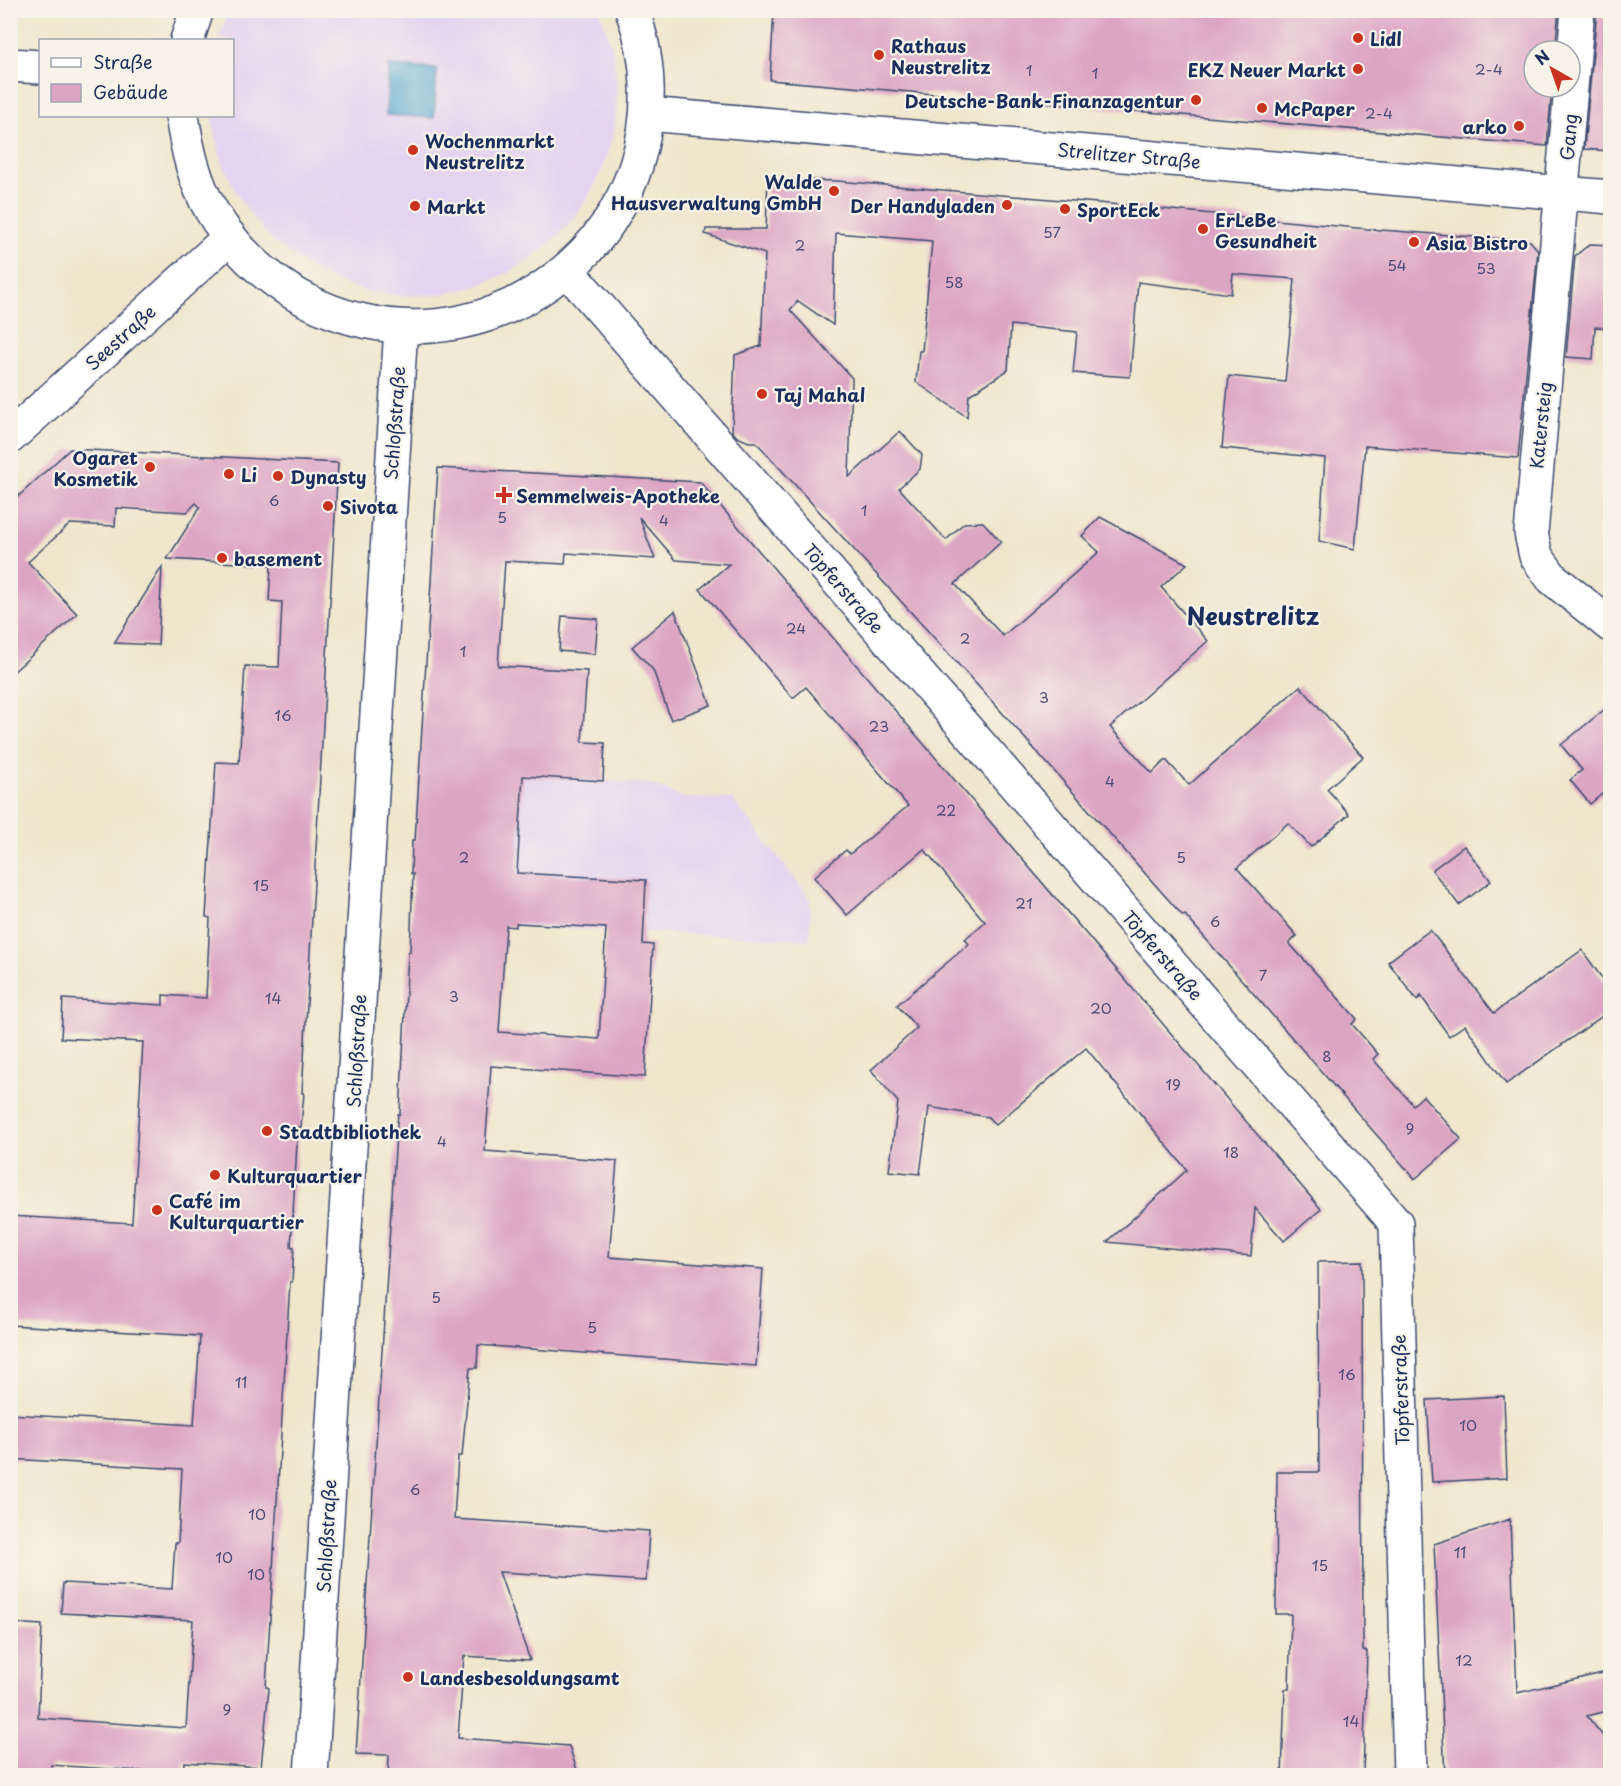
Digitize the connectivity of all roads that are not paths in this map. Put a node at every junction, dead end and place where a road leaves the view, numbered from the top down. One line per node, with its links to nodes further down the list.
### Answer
1 (196, 10): 4 (street)
2 (632, 10): 7 (street)
3 (1578, 10): 9 (street, Gang)
4 (187, 39)
5 (10, 65): 6 (street)
6 (39, 67)
7 (647, 114): 9 (street, Strelitzer Straße); 12 (street)
8 (182, 117): 11 (street)
9 (1563, 192): 10 (street, Strelitzer Straße); 15 (street, Katersteig)
10 (1611, 197)
11 (230, 237): 13 (street); 14 (street, Seestraße)
12 (567, 270): 13 (street); 17 (street, Töpferstraße)
13 (401, 327): 16 (street, Schloßstraße)
14 (10, 437)
15 (1611, 626)
16 (311, 1776)
17 (1410, 1776)

